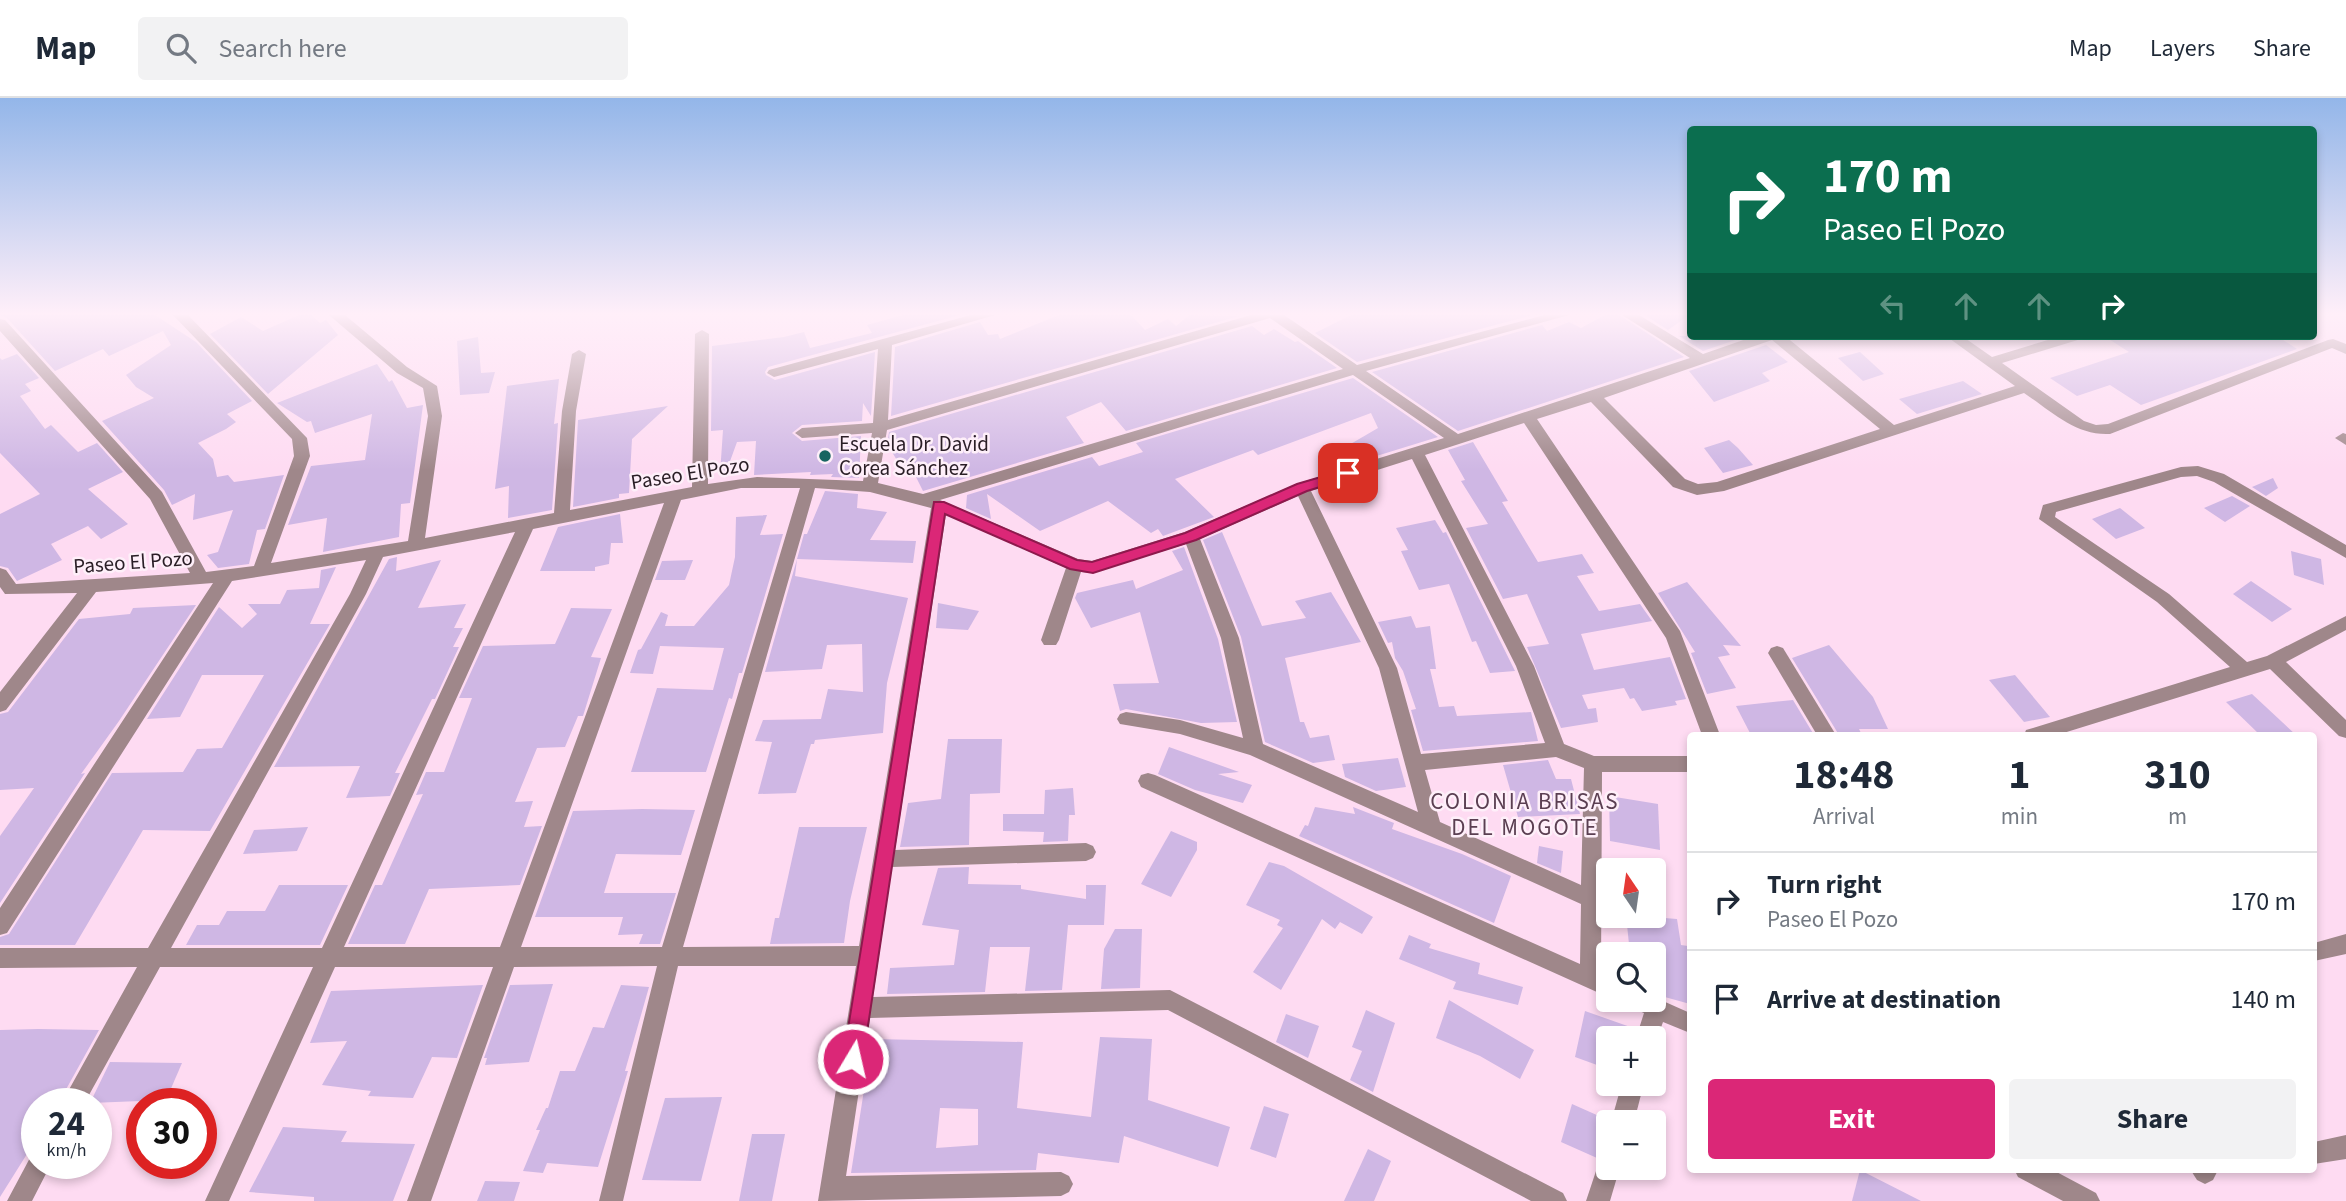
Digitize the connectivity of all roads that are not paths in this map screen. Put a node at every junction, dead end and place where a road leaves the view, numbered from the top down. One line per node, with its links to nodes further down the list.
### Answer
1 (36, 366): 41 (street)
2 (230, 366): 38 (street)
3 (398, 366): 34 (street)
4 (577, 366): 31 (street)
5 (702, 366): 28 (street)
6 (798, 366): 16 (street)
7 (884, 366): 20 (street)
8 (1091, 366): 20 (street)
9 (1350, 366): 15 (street)
10 (1368, 366): 15 (street)
11 (1680, 366): 18 (street, Paseo El Pozo)
12 (1813, 366): 21 (street)
13 (1997, 366): 17 (street)
14 (2283, 366): 17 (street)
15 (1355, 370): 23 (street); 30 (street)
16 (774, 373)
17 (2027, 387): 21 (street)
18 (1594, 396): 19 (street, Paseo El Pozo); 21 (street)
19 (1528, 417): 23 (street, Paseo El Pozo); 52 (street)
20 (880, 428): 22 (street); 26 (street)
21 (1893, 432)
22 (802, 433)
23 (1457, 440): 24 (street, Paseo El Pozo)
24 (1416, 452): 27 (street, Paseo El Pozo); 55 (street)
25 (809, 483): 26 (street, Paseo El Pozo); 28 (street, Paseo El Pozo); 69 (street)
26 (870, 487): 30 (street, Paseo El Pozo)
27 (1302, 488): 33 (street, Paseo El Pozo); 57 (street)
28 (700, 491): 29 (street, Paseo El Pozo)
29 (674, 496): 31 (street, Paseo El Pozo); 72 (street)
30 (931, 503): 37 (street, Paseo El Pozo); 63 (street)
31 (562, 517): 32 (street, Paseo El Pozo)
32 (527, 524): 34 (street, Paseo El Pozo); 71 (street)
33 (1191, 536): 37 (street, Paseo El Pozo); 56 (street)
34 (416, 545): 35 (street, Paseo El Pozo)
35 (378, 551): 38 (street, Paseo El Pozo); 74 (street)
36 (2346, 552): 48 (street)
37 (1075, 565): 45 (street)
38 (260, 571): 40 (street, Paseo El Pozo)
39 (0, 574): 43 (street, Paseo El Pozo)
40 (226, 576): 41 (street, Paseo El Pozo); 65 (street)
41 (201, 578): 42 (street, Paseo El Pozo)
42 (90, 587): 43 (street, Paseo El Pozo); 49 (street)
43 (6, 593)
44 (2346, 622): 47 (street)
45 (1050, 640)
46 (1777, 653): 53 (street)
47 (2273, 661): 48 (street); 51 (street)
48 (2244, 670): 54 (street)
49 (0, 705)
50 (1126, 719): 56 (street)
51 (2346, 731)
52 (1710, 732)
53 (1825, 732)
54 (2043, 732)
55 (1557, 748): 57 (street); 59 (street)
56 (1255, 749): 61 (street)
57 (1413, 763): 61 (street)
58 (1687, 764): 59 (street)
59 (1593, 765): 64 (street)
60 (1148, 782): 75 (street)
61 (1431, 826): 64 (street)
62 (1086, 852): 63 (street)
63 (885, 859): 70 (street)
64 (1592, 899): 67 (street)
65 (0, 926)
66 (2346, 944): 68 (street)
67 (1596, 948)
68 (2317, 951)
69 (670, 956): 70 (street); 72 (street); 90 (street)
70 (869, 956): 76 (street)
71 (326, 957): 72 (street); 74 (street); 88 (street)
72 (508, 957): 89 (street)
73 (0, 958): 74 (street)
74 (152, 958): 79 (street)
75 (1596, 983)
76 (861, 1008): 86 (street); 91 (street)
77 (1665, 1012): 78 (street)
78 (1687, 1022)
79 (81, 1088)
80 (2346, 1147): 81 (street)
81 (2317, 1152)
82 (2034, 1173): 93 (street)
83 (31, 1179): 87 (street)
84 (1604, 1180): 92 (street)
85 (1061, 1184): 86 (street)
86 (831, 1195)
87 (19, 1201)
88 (217, 1201)
89 (419, 1201)
90 (611, 1201)
91 (1555, 1201)
92 (1598, 1201)
93 (2088, 1201)

